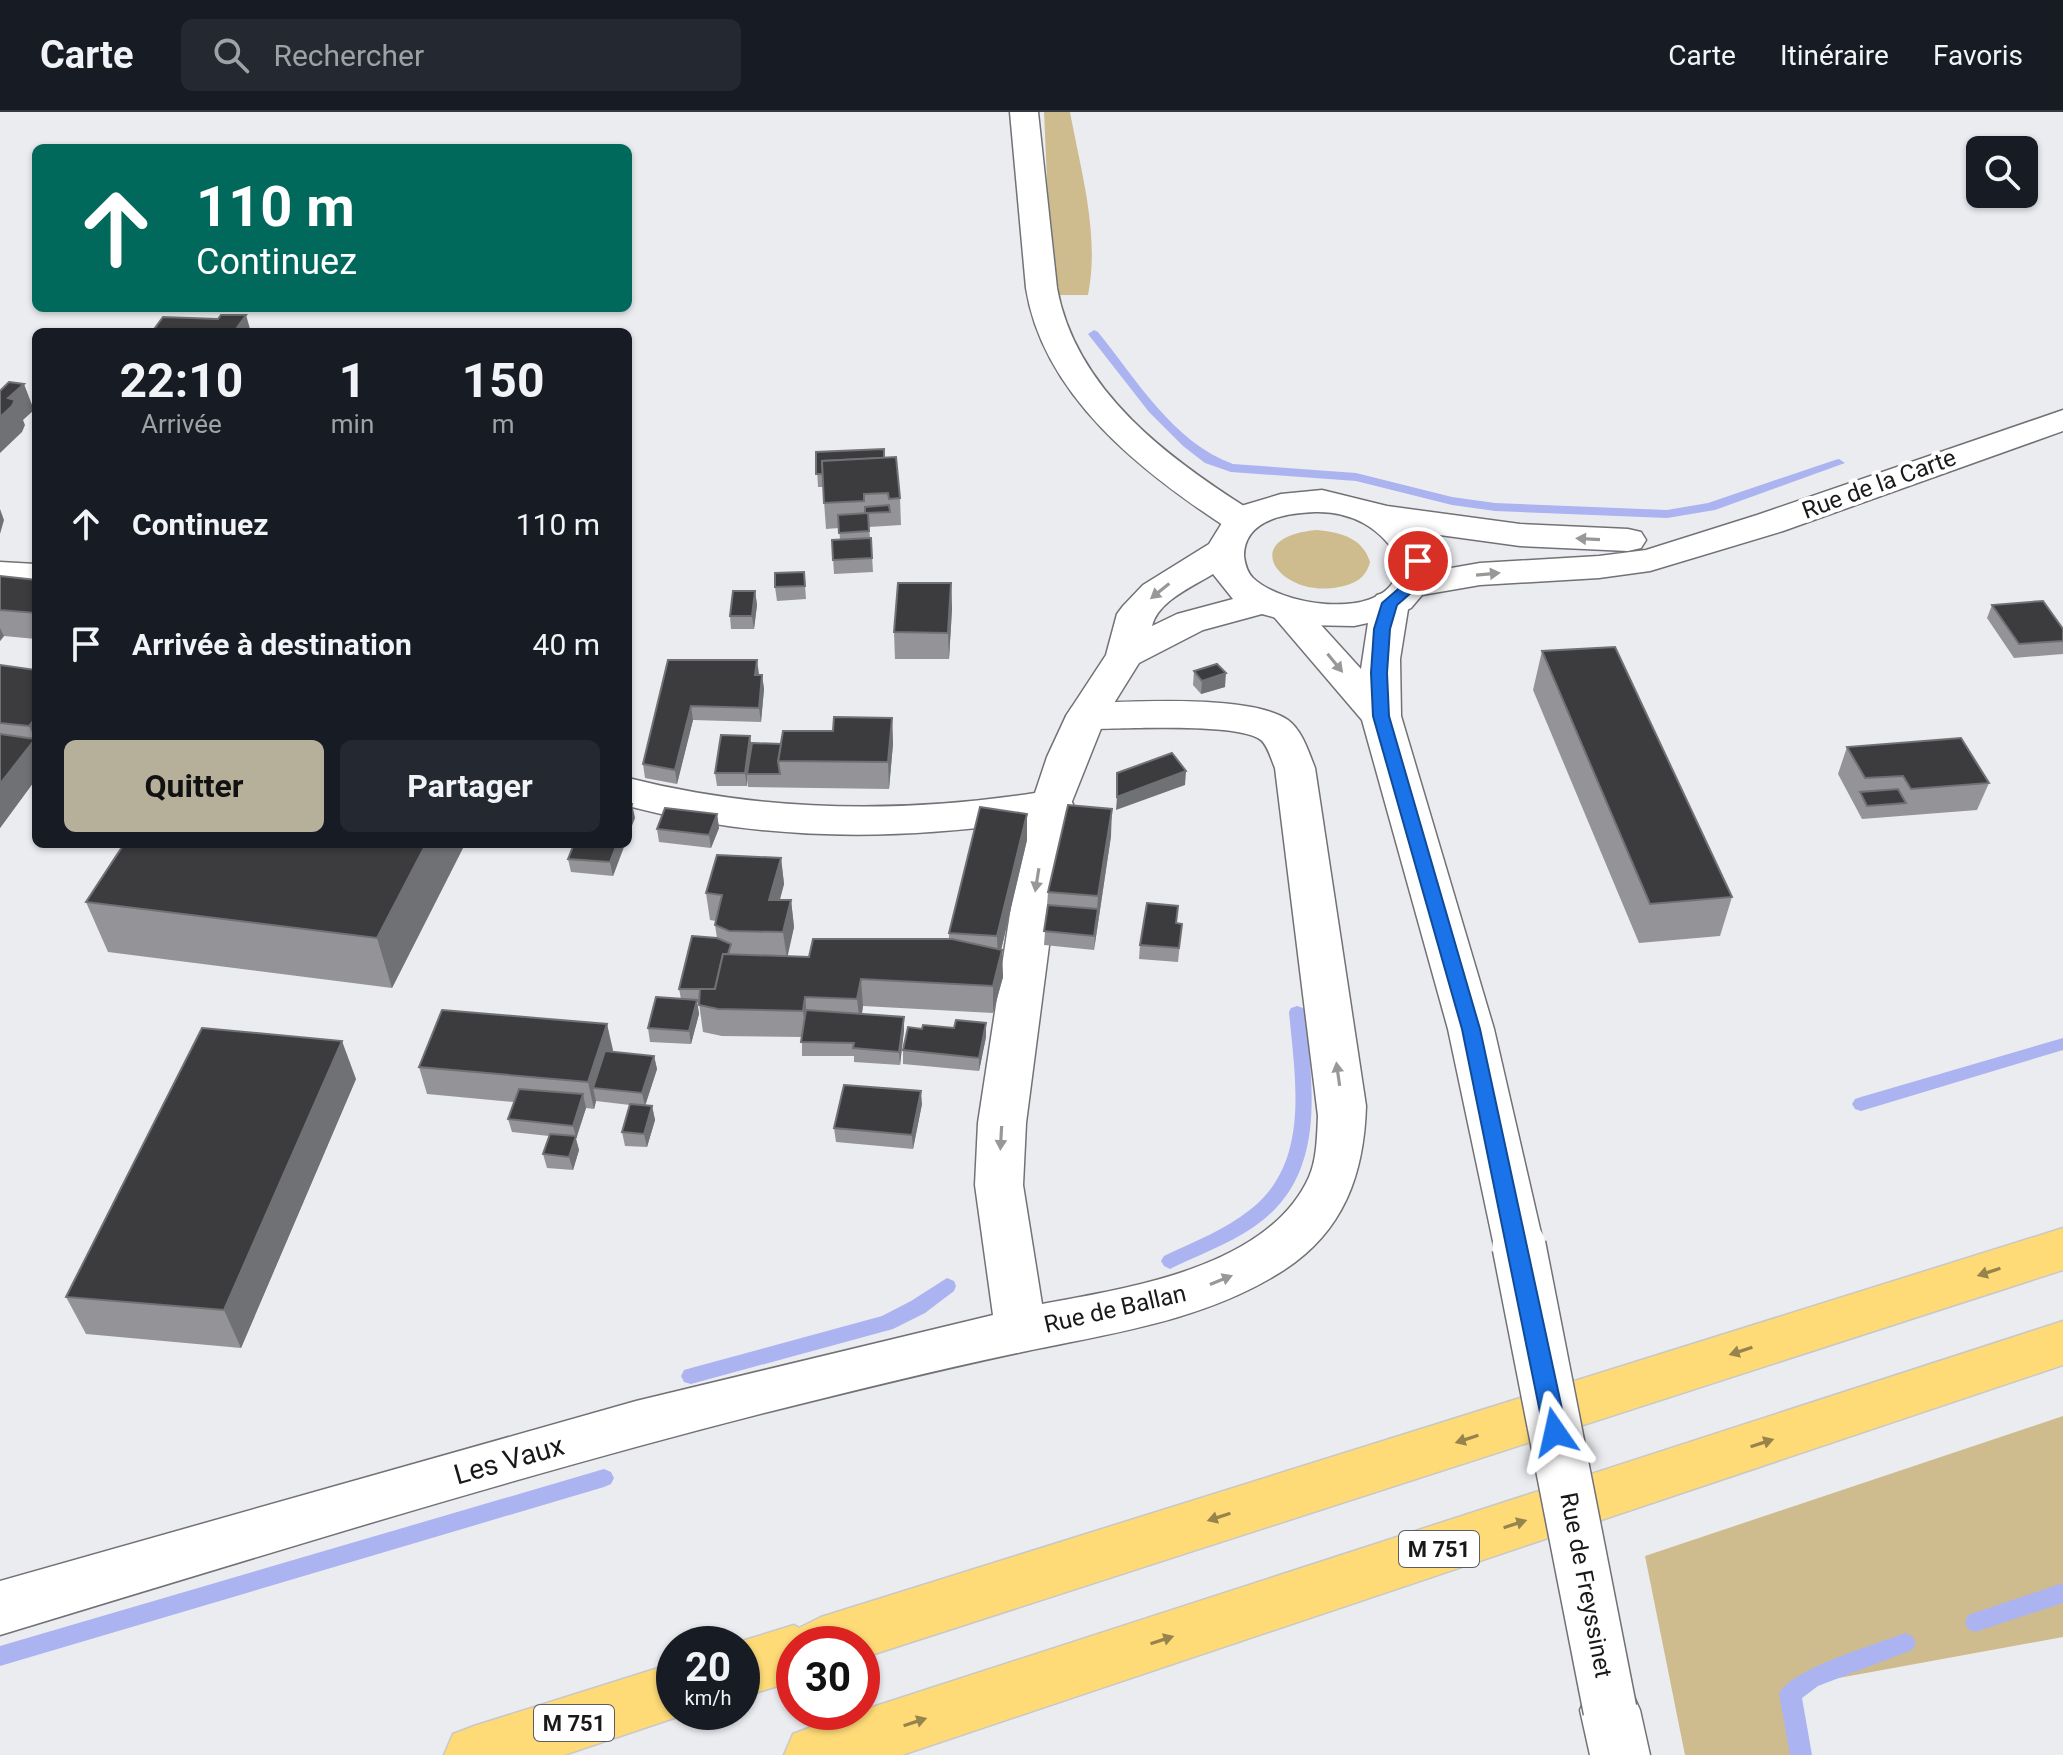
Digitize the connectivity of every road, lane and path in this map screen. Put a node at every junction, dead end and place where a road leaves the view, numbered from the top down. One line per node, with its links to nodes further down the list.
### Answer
1 (1024, 112): 4 (street)
2 (2063, 420): 5 (street, Rue de la Carte)
3 (1379, 516): 4 (street); 5 (street, Rue de la Carte, one-way to 3); 8 (street)
4 (1233, 536): 9 (street); 10 (street, one-way to 10)
5 (1694, 545): 8 (street, Rue de la Carte, one-way to 5)
6 (0, 573): 7 (street)
7 (32, 575)
8 (1400, 594): 9 (street); 12 (street)
9 (1276, 607): 10 (street); 12 (street, one-way to 12)
10 (1125, 655): 11 (street)
11 (1086, 716): 14 (street); 16 (street, Rue de Ballan, one-way to 11)
12 (1381, 716): 21 (street, Rue de Freyssinet, bridge)
13 (632, 793): 14 (street)
14 (1052, 804): 16 (street, Rue de Ballan, one-way to 16)
15 (2063, 1249): 19 (highway, one-way to 19)
16 (1022, 1330): 18 (street, Les Vaux)
17 (2063, 1343): 23 (highway, M 751, one-way to 17)
18 (0, 1608)
19 (878, 1626)
20 (656, 1697): 22 (highway, M 751)
21 (1615, 1732)
22 (474, 1755)
23 (814, 1755)

